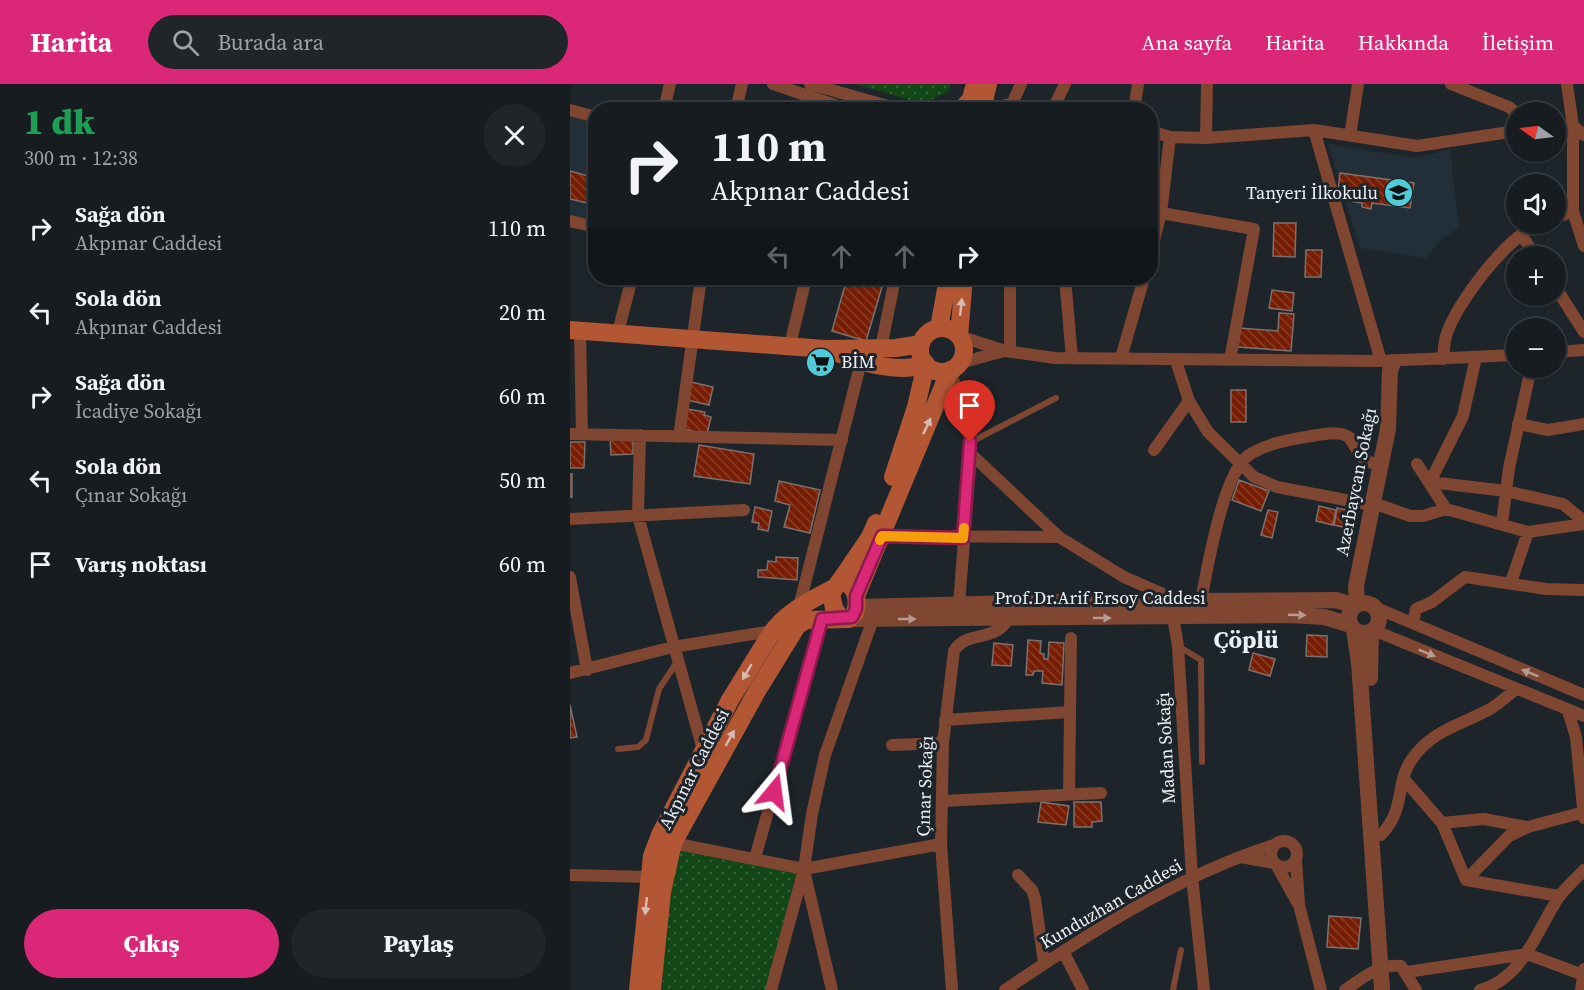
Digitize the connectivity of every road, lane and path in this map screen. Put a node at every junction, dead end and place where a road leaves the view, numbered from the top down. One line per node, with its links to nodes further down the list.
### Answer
1 (670, 84): 13 (street)
2 (742, 84): 14 (street)
3 (773, 84): 15 (street)
4 (810, 84): 16 (street)
5 (1021, 84): 18 (street)
6 (1065, 84): 19 (street)
7 (1138, 84): 20 (street)
8 (1207, 84): 32 (street)
9 (1358, 84): 30 (street)
10 (1451, 84): 21 (street)
11 (1567, 84): 25 (street)
12 (980, 99): 17 (street)
13 (666, 102)
14 (738, 102)
15 (818, 102)
16 (874, 102)
17 (999, 102)
18 (1013, 102)
19 (1057, 102)
20 (1135, 102)
21 (1506, 106)
22 (570, 110): 23 (street)
23 (588, 115)
24 (1566, 126): 25 (street)
25 (1573, 126): 29 (street); 33 (street)
26 (1314, 130): 30 (street); 32 (street); 72 (street)
27 (1158, 133): 31 (street)
28 (1506, 133): 30 (street)
29 (1584, 135)
30 (1350, 136)
31 (1170, 137): 32 (street); 34 (street)
32 (1206, 138)
33 (1573, 211): 35 (street); 41 (street)
34 (1161, 213): 37 (street); 70 (street)
35 (1566, 214)
36 (570, 221): 38 (street)
37 (1158, 223)
38 (588, 225)
39 (1521, 234): 40 (street); 69 (street)
40 (1529, 246)
41 (1584, 246)
42 (630, 285): 54 (street)
43 (700, 285): 57 (street)
44 (804, 285): 59 (street)
45 (894, 285): 60 (street)
46 (947, 285): 52 (main road)
47 (963, 285): 56 (main road, one-way to 47)
48 (1010, 285): 63 (street)
49 (1066, 285): 67 (street)
50 (1142, 285): 68 (street)
51 (1566, 304): 55 (street)
52 (939, 328): 56 (main road); 58 (main road)
53 (575, 330): 54 (main road); 81 (street)
54 (618, 332): 57 (main road)
55 (1584, 332)
56 (958, 336): 63 (street); 75 (main road)
57 (693, 338): 59 (main road); 83 (street)
58 (921, 344): 60 (main road); 74 (main road)
59 (790, 345): 61 (main road)
60 (881, 348): 61 (main road)
61 (825, 349): 73 (main road)
62 (1584, 350): 64 (street)
63 (1007, 351): 67 (street); 75 (street)
64 (1566, 351)
65 (1506, 356): 66 (street)
66 (1476, 357): 69 (street); 90 (street)
67 (1072, 358): 68 (street)
68 (1121, 358): 71 (street)
69 (1443, 359): 72 (street)
70 (1230, 360): 71 (street); 72 (street)
71 (1176, 361): 78 (street)
72 (1381, 361)
73 (861, 362): 74 (main road); 84 (street)
74 (926, 364): 75 (main road); 105 (main road, Akpınar Caddesi)
75 (955, 366): 85 (street); 100 (main road, one-way to 75)
76 (1529, 378): 79 (street)
77 (1056, 398): 85 (lane)
78 (1189, 401): 86 (street); 88 (street)
79 (1518, 424): 80 (street); 91 (street)
80 (1584, 424)
81 (576, 434): 82 (street)
82 (640, 435): 83 (street); 95 (street)
83 (679, 437): 84 (street)
84 (842, 440): 110 (street)
85 (971, 448): 101 (street); 102 (street)
86 (1154, 450)
87 (1417, 464): 90 (street)
88 (1240, 466): 89 (street); 92 (street); 107 (street)
89 (1381, 466): 92 (street, Azerbaycan Sokağı); 92 (street, Azerbaycan Sokağı)
90 (1430, 482): 91 (street); 93 (street)
91 (1506, 490): 97 (street); 98 (street)
92 (1377, 506): 93 (street); 109 (street, Azerbaycan Sokağı)
93 (1446, 509): 98 (street)
94 (744, 510): 95 (street)
95 (638, 516): 96 (street); 120 (street)
96 (570, 519)
97 (1584, 522): 99 (street)
98 (1502, 524): 99 (street)
99 (1528, 532): 104 (street)
100 (882, 536): 102 (street); 112 (main road)
101 (1059, 537): 102 (street); 111 (street)
102 (963, 538): 108 (street)
103 (570, 577): 122 (street)
104 (1511, 582): 106 (street); 115 (street)
105 (836, 585): 110 (main road, Akpınar Caddesi); 112 (main road); 112 (main road)
106 (1584, 590)
107 (1201, 601): 109 (street, Prof.Dr.Arif Ersoy Caddesi); 111 (street, Prof.Dr.Arif Ersoy Caddesi)
108 (959, 604): 111 (street, Prof.Dr.Arif Ersoy Caddesi); 112 (street, Prof.Dr.Arif Ersoy Caddesi)
109 (1363, 605): 115 (street, Prof.Dr.Arif Ersoy Caddesi); 116 (street); 116 (street)
110 (800, 607): 117 (main road, Akpınar Caddesi)
111 (1176, 609): 113 (street, Prof.Dr.Arif Ersoy Caddesi, one-way to 111); 116 (street, Prof.Dr.Arif Ersoy Caddesi, one-way to 116); 119 (street, Madan Sokağı)
112 (845, 611): 114 (street, Prof.Dr.Arif Ersoy Caddesi); 144 (main road, Akpınar Caddesi, one-way to 112); 148 (street)
113 (1009, 618): 114 (street, Prof.Dr.Arif Ersoy Caddesi, one-way to 113); 129 (street, Çınar Sokağı)
114 (873, 619): 151 (street)
115 (1413, 623): 125 (street, Prof.Dr.Arif Ersoy Caddesi, one-way to 115)
116 (1362, 629): 124 (street, Prof.Dr.Arif Ersoy Caddesi, one-way to 124); 143 (street); 164 (street)
117 (772, 631): 120 (street); 133 (main road, Akpınar Caddesi, one-way to 133)
118 (1071, 638): 127 (street)
119 (1178, 646): 134 (lane); 155 (street, Madan Sokağı)
120 (673, 647): 121 (street); 122 (street)
121 (677, 662): 132 (lane); 133 (street)
122 (586, 670): 123 (street)
123 (570, 673)
124 (1516, 689): 126 (street, Prof.Dr.Arif Ersoy Caddesi); 135 (street)
125 (1582, 691)
126 (1568, 711): 128 (street, Prof.Dr.Arif Ersoy Caddesi); 139 (street)
127 (1070, 712): 129 (street); 137 (street)
128 (1584, 716)
129 (945, 720): 130 (street, Çınar Sokağı)
130 (943, 744): 131 (street); 138 (street, Çınar Sokağı)
131 (892, 745)
132 (618, 749)
133 (703, 750): 156 (main road, Akpınar Caddesi)
134 (1202, 762)
135 (1403, 778): 141 (street); 143 (street)
136 (1101, 793): 137 (street)
137 (1069, 794): 138 (street)
138 (942, 801): 145 (street, Çınar Sokağı)
139 (1584, 812): 140 (street); 142 (street)
140 (1584, 818)
141 (1442, 823): 142 (street); 157 (street)
142 (1528, 827): 157 (street)
143 (1381, 835): 164 (street)
144 (673, 843): 148 (street); 169 (main road, Akpınar Caddesi)
145 (941, 844): 151 (street); 172 (street, Çınar Sokağı)
146 (1274, 845): 147 (street, Kunduzhan Caddesi); 149 (street); 150 (street)
147 (1239, 856): 150 (street); 155 (street, Kunduzhan Caddesi)
148 (755, 858): 151 (street)
149 (1296, 860): 150 (street); 159 (street)
150 (1275, 865): 159 (street)
151 (804, 869): 170 (street); 171 (street)
152 (1584, 870): 158 (street)
153 (570, 875): 156 (street)
154 (1018, 875): 163 (street)
155 (1192, 877): 161 (street, Kunduzhan Caddesi); 176 (street, Madan Sokağı)
156 (649, 878): 168 (main road, Akpınar Caddesi, one-way to 168)
157 (1466, 880): 158 (street)
158 (1559, 896): 162 (street)
159 (1299, 905): 177 (street)
160 (1181, 950): 175 (lane)
161 (1063, 951): 163 (street, Kunduzhan Caddesi); 174 (street)
162 (1527, 954): 165 (street); 166 (street); 167 (street)
163 (1044, 963): 173 (street, Kunduzhan Caddesi)
164 (1386, 966): 166 (street); 178 (street); 179 (street); 180 (street)
165 (1583, 971): 183 (street)
166 (1407, 972): 181 (street)
167 (1497, 989): 182 (street)
168 (638, 990)
169 (652, 990)
170 (771, 990)
171 (832, 990)
172 (952, 990)
173 (1005, 990)
174 (1083, 990)
175 (1173, 990)
176 (1204, 990)
177 (1321, 990)
178 (1345, 990)
179 (1382, 990)
180 (1393, 990)
181 (1416, 990)
182 (1480, 990)
183 (1581, 990)

